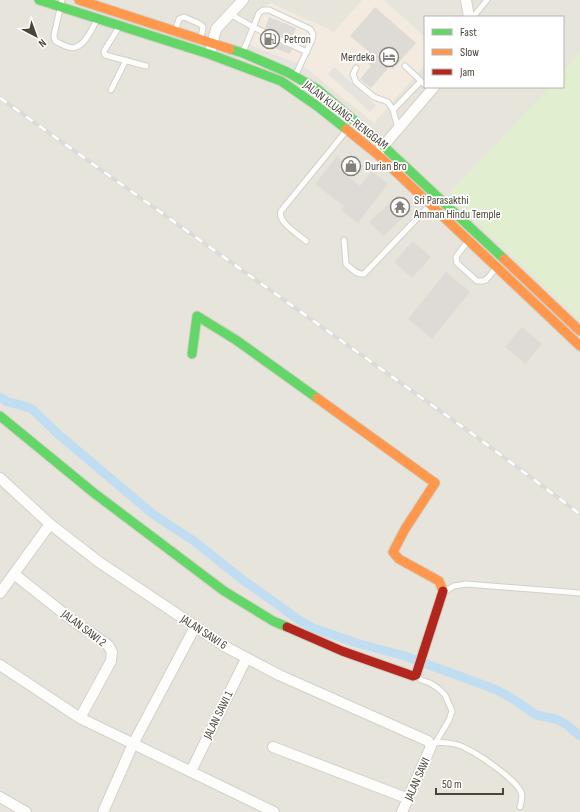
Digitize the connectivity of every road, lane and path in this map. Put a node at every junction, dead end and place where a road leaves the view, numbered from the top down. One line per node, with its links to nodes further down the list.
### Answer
1 (39, 0): 6 (main road, JALAN KLUANG-RENGGAM)
2 (80, 0): 7 (main road, JALAN KLUANG-RENGGAM)
3 (243, 0): 8 (street)
4 (466, 0): 9 (street)
5 (487, 0): 10 (lane)
6 (62, 3): 11 (main road, JALAN KLUANG-RENGGAM); 11 (lane)
7 (102, 7): 11 (lane); 14 (main road, JALAN KLUANG-RENGGAM)
8 (230, 14): 13 (lane); 16 (street)
9 (469, 16)
10 (474, 16)
11 (97, 18): 12 (main road, JALAN KLUANG-RENGGAM)
12 (120, 26): 19 (main road, JALAN KLUANG-RENGGAM); 20 (lane)
13 (253, 27): 17 (lane); 17 (lane); 18 (lane)
14 (175, 31): 15 (main road, JALAN KLUANG-RENGGAM); 15 (lane)
15 (200, 39): 16 (main road, JALAN KLUANG-RENGGAM)
16 (213, 43): 18 (main road, JALAN KLUANG-RENGGAM); 19 (street)
17 (307, 52): 24 (lane)
18 (243, 53): 24 (main road, JALAN KLUANG-RENGGAM)
19 (209, 54): 31 (main road, JALAN KLUANG-RENGGAM)
20 (126, 60): 21 (lane); 28 (lane)
21 (146, 66)
22 (405, 66): 25 (lane)
23 (356, 68): 29 (lane)
24 (295, 76): 32 (main road, JALAN KLUANG-RENGGAM)
25 (424, 83)
26 (425, 88): 29 (lane)
27 (427, 88): 30 (street)
28 (111, 90)
29 (393, 110): 30 (lane)
30 (398, 128): 32 (street)
31 (348, 130): 32 (main road, JALAN KLUANG-RENGGAM); 37 (lane)
32 (380, 150): 33 (main road, JALAN KLUANG-RENGGAM); 34 (main road, JALAN KLUANG-RENGGAM)
33 (438, 197): 34 (lane); 35 (main road, JALAN KLUANG-RENGGAM)
34 (431, 204): 36 (lane); 38 (main road, JALAN KLUANG-RENGGAM)
35 (476, 232): 38 (lane); 40 (main road, JALAN KLUANG-RENGGAM)
36 (344, 240)
37 (306, 241)
38 (468, 241): 39 (main road, JALAN KLUANG-RENGGAM); 39 (lane)
39 (496, 268): 41 (main road, JALAN KLUANG-RENGGAM)
40 (580, 331)
41 (580, 346)
42 (192, 354): 49 (main road)
43 (0, 416): 53 (main road)
44 (1, 481): 45 (street, JALAN SAWI 6)
45 (50, 524): 46 (street); 50 (street, JALAN SAWI 6)
46 (14, 574): 47 (street); 54 (street, JALAN SAWI 2)
47 (0, 593)
48 (580, 593): 49 (lane)
49 (442, 594): 53 (main road)
50 (195, 627): 51 (street, JALAN SAWI 6); 55 (street)
51 (246, 659): 56 (street, JALAN SAWI 6); 58 (street, JALAN SAWI 1)
52 (0, 665): 54 (street)
53 (417, 671): 56 (lane)
54 (80, 718): 55 (street)
55 (133, 744): 58 (street); 63 (street)
56 (432, 744): 60 (street, JALAN SAWI); 61 (lane)
57 (273, 747): 60 (street)
58 (191, 771): 64 (street)
59 (0, 797): 62 (street)
60 (409, 799): 65 (street, JALAN SAWI)
61 (520, 807)
62 (26, 812)
63 (103, 812)
64 (274, 812)
65 (402, 812)

